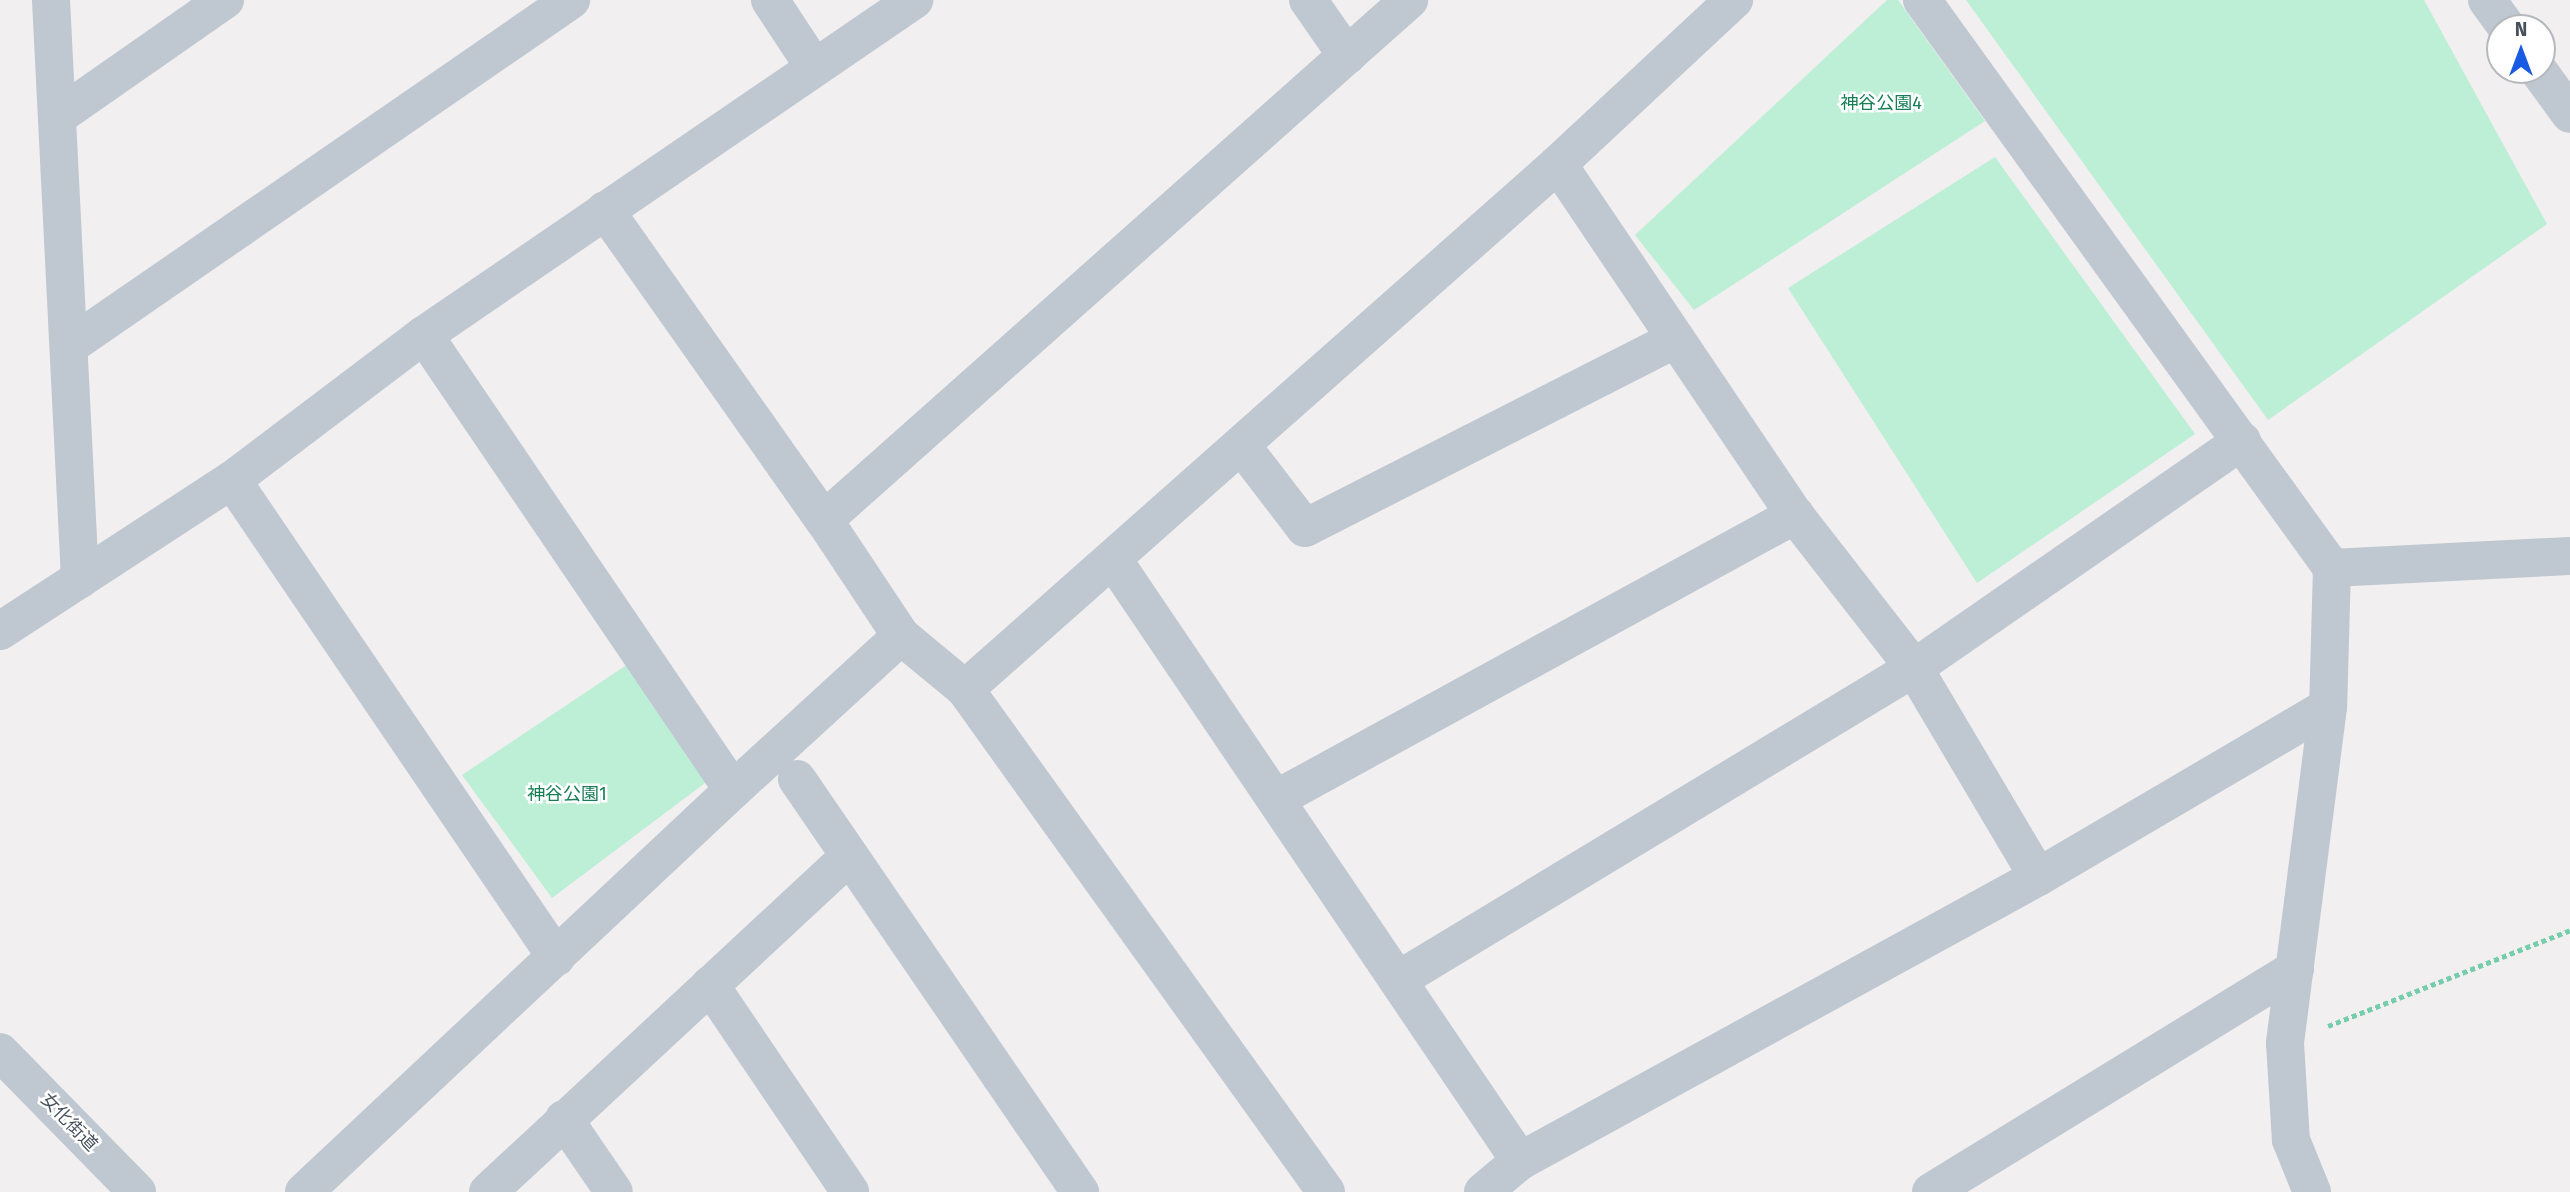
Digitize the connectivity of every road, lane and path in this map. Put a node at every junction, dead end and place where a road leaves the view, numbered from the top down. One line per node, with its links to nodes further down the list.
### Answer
1 (51, 0): 14 (street)
2 (225, 0): 14 (street)
3 (571, 0): 19 (street)
4 (770, 0): 11 (street)
5 (914, 0): 11 (street)
6 (1308, 0): 10 (street)
7 (1409, 0): 10 (street)
8 (1734, 0): 15 (street)
9 (1922, 0): 20 (street)
10 (1347, 56): 24 (street)
11 (814, 67): 16 (street)
12 (2548, 84): 13 (street)
13 (2570, 114)
14 (57, 117): 19 (street)
15 (1558, 164): 18 (street); 21 (street)
16 (605, 210): 17 (street); 24 (street)
17 (424, 335): 22 (street); 35 (street)
18 (1676, 339): 21 (street); 23 (street)
19 (69, 346): 28 (street)
20 (2242, 441): 27 (street); 31 (street)
21 (1242, 446): 26 (street)
22 (232, 480): 28 (street); 40 (street)
23 (1795, 515): 31 (street); 36 (street)
24 (824, 520): 30 (street)
25 (2570, 556): 27 (street)
26 (1114, 561): 32 (street); 36 (street)
27 (2332, 568): 33 (street)
28 (80, 579): 29 (street)
29 (0, 631)
30 (901, 636): 32 (street); 35 (street)
31 (1914, 668): 38 (street); 42 (street)
32 (965, 689): 54 (street)
33 (2328, 707): 38 (street); 41 (street)
34 (797, 779): 37 (street)
35 (733, 790): 40 (street)
36 (1276, 799): 42 (street)
37 (849, 856): 43 (street); 53 (street)
38 (2038, 877): 47 (street)
39 (2570, 930): 44 (path)
40 (556, 957): 49 (street)
41 (2295, 969): 44 (street); 56 (street)
42 (1398, 981): 47 (street)
43 (710, 985): 46 (street); 52 (street)
44 (2285, 1043): 57 (street)
45 (0, 1052): 48 (street, 女化街道)
46 (564, 1119): 50 (street); 51 (street)
47 (1520, 1161): 55 (street)
48 (137, 1192)
49 (304, 1192)
50 (488, 1192)
51 (614, 1192)
52 (850, 1192)
53 (1080, 1192)
54 (1326, 1192)
55 (1483, 1192)
56 (1931, 1192)
57 (2312, 1192)

